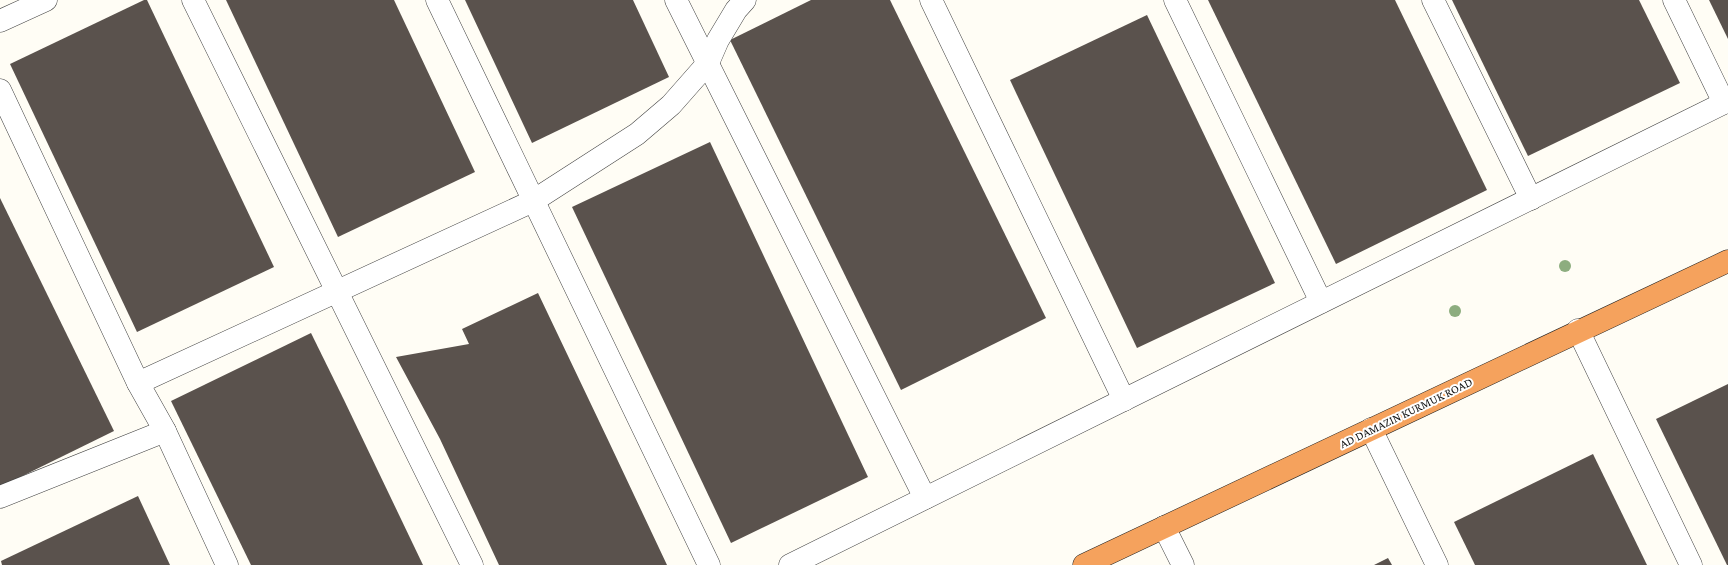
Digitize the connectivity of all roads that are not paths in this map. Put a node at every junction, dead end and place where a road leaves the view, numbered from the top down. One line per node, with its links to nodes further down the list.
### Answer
1 (46, 0): 10 (street)
2 (193, 0): 17 (street)
3 (438, 0): 15 (street)
4 (676, 0): 11 (street)
5 (745, 0): 11 (street)
6 (931, 0): 21 (street)
7 (1175, 0): 18 (street)
8 (1433, 0): 14 (street)
9 (1674, 0): 13 (street)
10 (0, 21)
11 (708, 63): 15 (street); 25 (street)
12 (0, 90): 20 (street)
13 (1726, 102): 14 (street)
14 (1531, 199): 18 (street)
15 (533, 201): 17 (street); 29 (street)
16 (1728, 261): 19 (highway, AD DAMAZIN KURMUK ROAD)
17 (336, 292): 20 (street); 28 (street)
18 (1322, 302): 21 (street)
19 (1578, 330): 22 (highway, AD DAMAZIN KURMUK ROAD); 34 (street)
20 (138, 383): 23 (street)
21 (1124, 400): 25 (street)
22 (1371, 429): 26 (highway, AD DAMAZIN KURMUK ROAD); 33 (street)
23 (165, 431): 24 (street); 27 (street)
24 (0, 497)
25 (925, 498): 30 (street)
26 (1164, 527): 31 (highway, AD DAMAZIN KURMUK ROAD); 32 (street)
27 (227, 565)
28 (472, 565)
29 (710, 565)
30 (790, 565)
31 (1084, 565)
32 (1183, 565)
33 (1437, 565)
34 (1691, 565)

